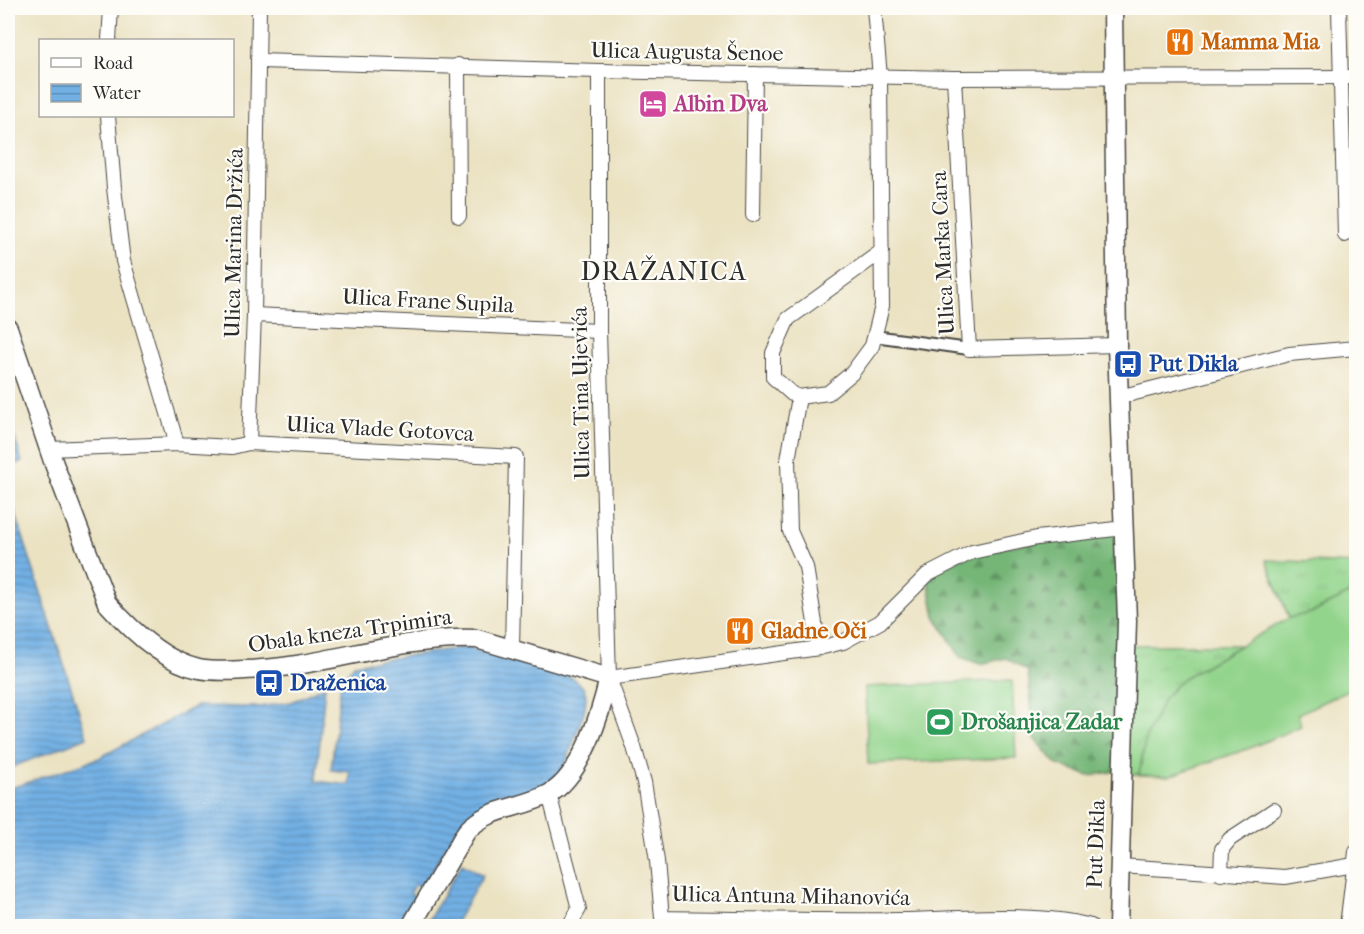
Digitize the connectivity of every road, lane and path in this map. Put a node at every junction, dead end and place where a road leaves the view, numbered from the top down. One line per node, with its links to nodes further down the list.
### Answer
1 (111, 8): 6 (street)
2 (259, 8): 7 (street, Ulica Marina Držića)
3 (874, 8): 11 (street)
4 (1113, 8): 15 (street, Put Dikla)
5 (1339, 8): 12 (street)
6 (110, 39)
7 (258, 61): 8 (street, Ulica Augusta Šenoe); 21 (street, Ulica Marina Držića)
8 (458, 66): 9 (street, Ulica Augusta Šenoe); 18 (street)
9 (599, 71): 10 (street, Ulica Augusta Šenoe); 23 (street, Ulica Tina Ujevića)
10 (755, 74): 11 (street, Ulica Augusta Šenoe); 17 (street)
11 (880, 77): 14 (street, Ulica Augusta Šenoe); 20 (street)
12 (1341, 77): 13 (street, Ulica Augusta Šenoe); 15 (street, Ulica Augusta Šenoe); 19 (street)
13 (1356, 77)
14 (954, 78): 15 (street, Ulica Augusta Šenoe); 27 (street, Ulica Marka Cara)
15 (1114, 78): 25 (street, Put Dikla)
16 (108, 117): 31 (street)
17 (753, 215)
18 (459, 216)
19 (1345, 236)
20 (882, 251): 24 (street); 28 (street)
21 (254, 315): 23 (street, Ulica Frane Supila); 30 (street, Ulica Marina Držića)
22 (8, 328): 32 (street, Obala kneza Trpimira)
23 (599, 331): 36 (street, Ulica Tina Ujevića)
24 (874, 336): 27 (street); 28 (street)
25 (1118, 345): 27 (street, Ulica Marka Cara); 29 (street, Put Dikla)
26 (1356, 348): 29 (street)
27 (969, 349)
28 (799, 397): 34 (street)
29 (1119, 397): 33 (street, Put Dikla)
30 (249, 443): 31 (street, Ulica Vlade Gotovca); 35 (street, Ulica Vlade Gotovca)
31 (177, 444): 32 (street, Ulica Vlade Gotovca)
32 (49, 449): 35 (street, Obala kneza Trpimira)
33 (1124, 528): 34 (street); 40 (street, Put Dikla)
34 (819, 648): 36 (street)
35 (512, 649): 36 (street, Obala kneza Trpimira)
36 (609, 678): 37 (street); 42 (street, Ulica Antuna Mihanovića)
37 (549, 794): 45 (street); 46 (street)
38 (1274, 810): 41 (street)
39 (1355, 858): 41 (street); 49 (street)
40 (1119, 866): 41 (street); 48 (street, Put Dikla)
41 (1221, 874)
42 (662, 922): 43 (street, Ulica Antuna Mihanovića)
43 (804, 923): 44 (street, Ulica Antuna Mihanovića)
44 (946, 923): 47 (street, Ulica Antuna Mihanovića)
45 (411, 927)
46 (569, 927)
47 (1091, 927)
48 (1118, 927)
49 (1347, 927)

